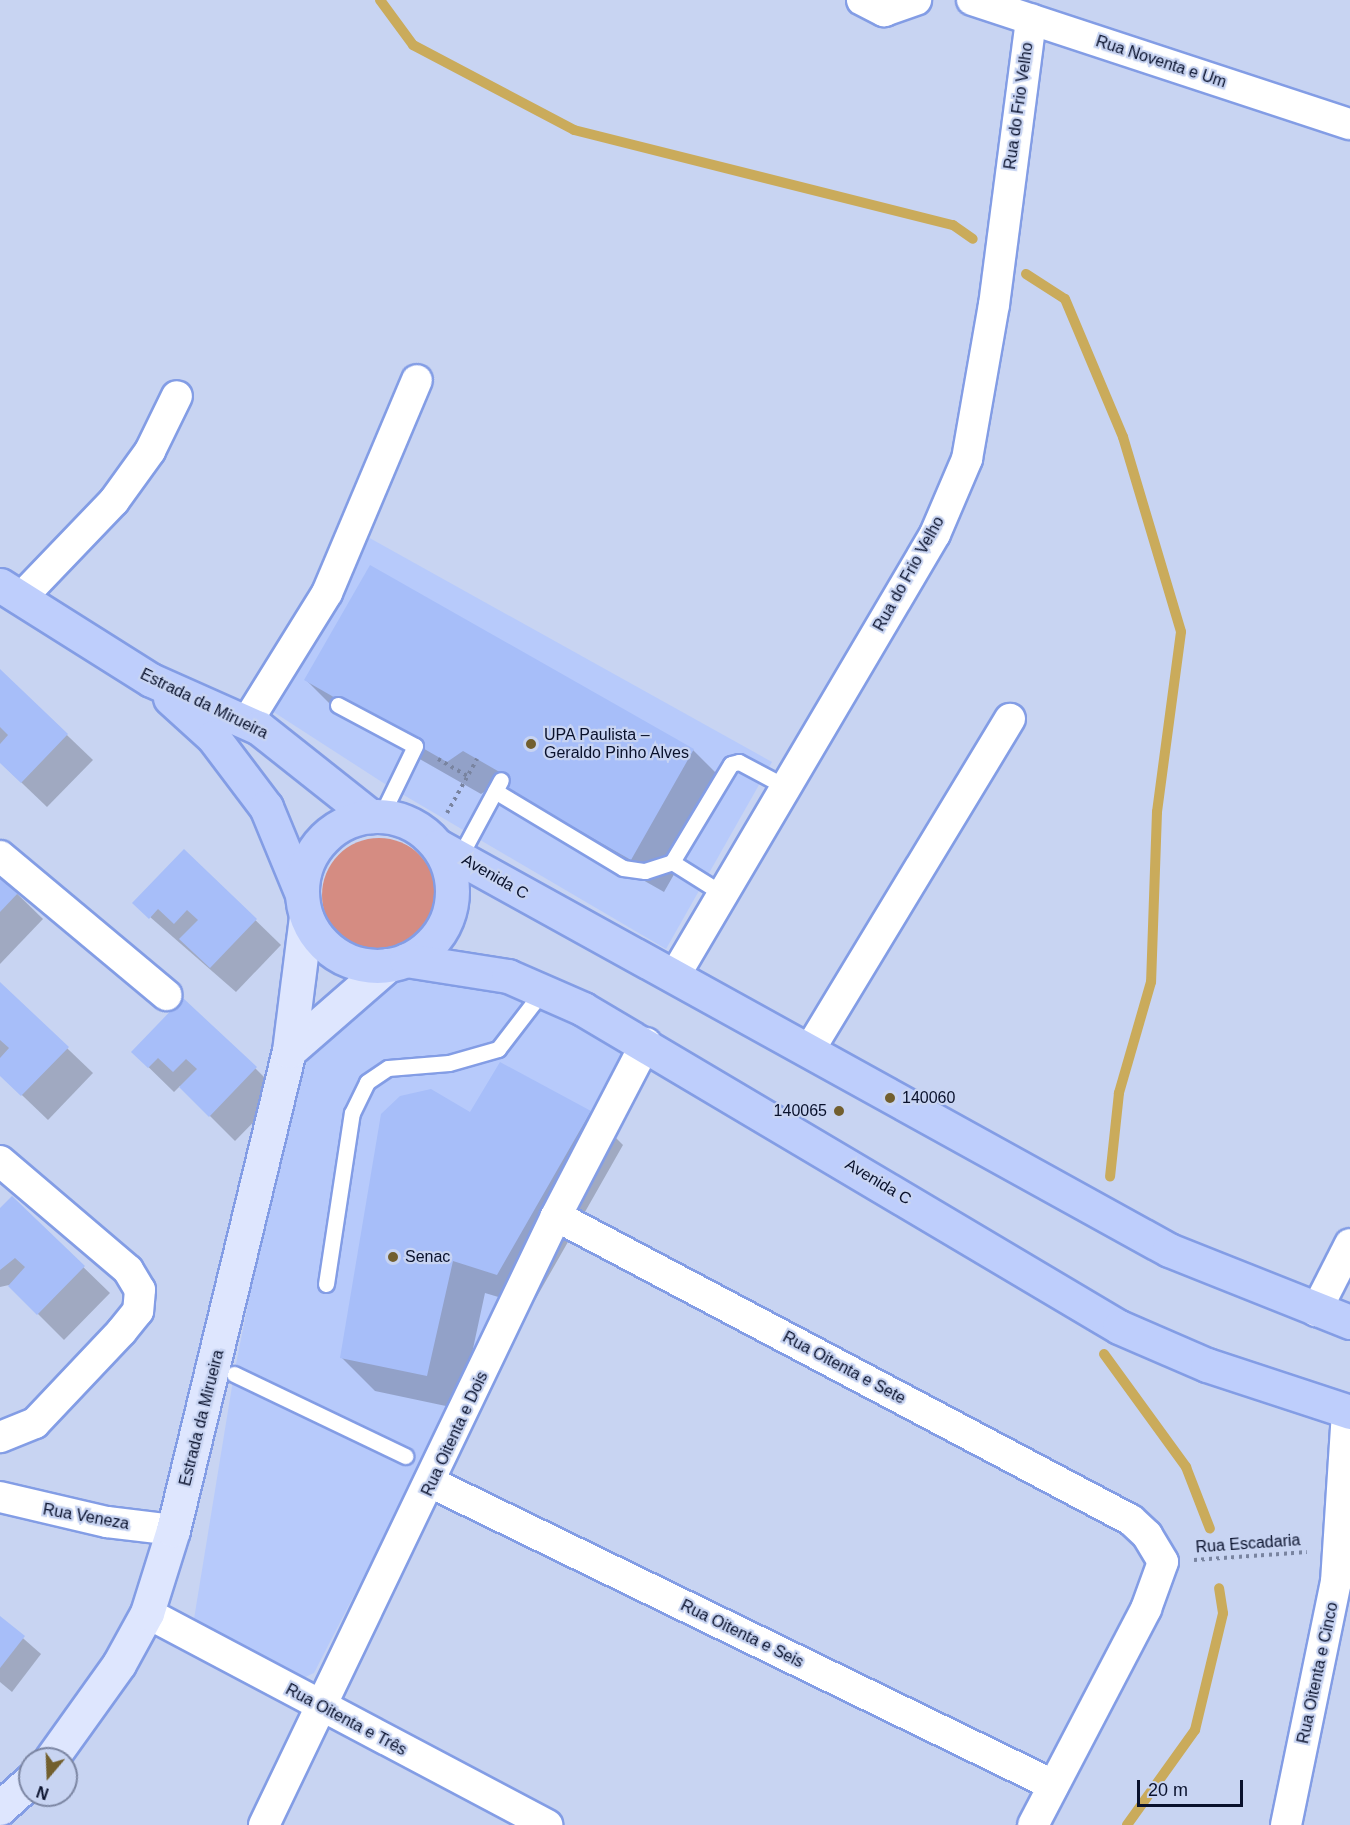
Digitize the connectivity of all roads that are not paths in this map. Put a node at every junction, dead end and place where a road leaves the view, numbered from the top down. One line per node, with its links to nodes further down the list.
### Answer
1 (862, 0): 2 (street)
2 (916, 0)
3 (972, 0): 4 (street, Rua Noventa e Um)
4 (1031, 19): 5 (street, Rua Noventa e Um); 13 (street, Rua do Frio Velho)
5 (1350, 124)
6 (417, 380): 12 (street)
7 (177, 396): 8 (street)
8 (10, 592): 9 (main road, Estrada da Mirueira)
9 (152, 680): 12 (main road, Estrada da Mirueira); 19 (main road, Estrada da Mirueira)
10 (338, 705): 14 (lane)
11 (1010, 719): 25 (street)
12 (247, 722): 14 (main road, Estrada da Mirueira)
13 (786, 787): 17 (lane); 18 (street, Rua do Frio Velho)
14 (376, 816): 15 (main road, Estrada da Mirueira); 19 (main road, Estrada da Mirueira)
15 (444, 848): 17 (lane); 20 (main road); 21 (main road, Avenida C)
16 (0, 856): 22 (street)
17 (672, 862): 18 (lane)
18 (723, 894): 21 (street, Rua do Frio Velho)
19 (304, 905): 20 (main road); 26 (main road, Estrada da Mirueira)
20 (397, 963): 23 (main road, Avenida C); 26 (main road)
21 (674, 977): 25 (main road, Avenida C)
22 (166, 996)
23 (536, 996): 24 (main road, Avenida C); 30 (lane)
24 (646, 1043): 28 (street, Rua Oitenta e Dois); 34 (main road, Avenida C)
25 (810, 1049): 31 (main road, Avenida C)
26 (289, 1051): 33 (main road, Estrada da Mirueira)
27 (0, 1161): 35 (street)
28 (556, 1216): 37 (street, Rua Oitenta e Dois); 43 (street, Rua Oitenta e Sete)
29 (1350, 1244): 31 (street)
30 (326, 1284)
31 (1317, 1311): 32 (main road, Avenida C)
32 (1350, 1323)
33 (224, 1370): 36 (lane); 39 (main road, Estrada da Mirueira)
34 (1348, 1412): 49 (street, Rua Oitenta e Cinco)
35 (0, 1437)
36 (405, 1456)
37 (432, 1482): 41 (street, Rua Oitenta e Dois); 43 (street, Rua Oitenta e Seis)
38 (0, 1497): 39 (street, Rua Veneza)
39 (173, 1530): 40 (main road, Estrada da Mirueira)
40 (147, 1613): 41 (street, Rua Oitenta e Três); 42 (main road, Estrada da Mirueira)
41 (321, 1707): 46 (street, Rua Oitenta e Dois); 47 (street, Rua Oitenta e Três)
42 (60, 1747)
43 (1053, 1785): 48 (street)
44 (18, 1792): 45 (main road)
45 (0, 1808)
46 (264, 1825)
47 (547, 1825)
48 (1033, 1825)
49 (1286, 1825)

